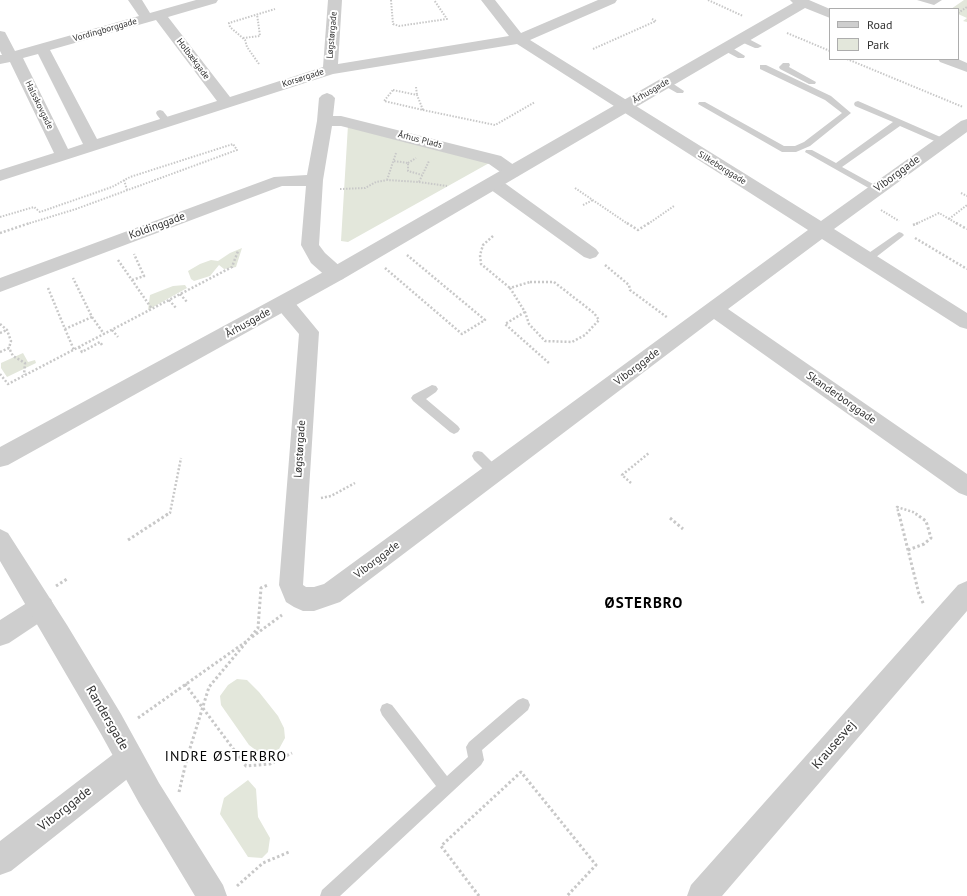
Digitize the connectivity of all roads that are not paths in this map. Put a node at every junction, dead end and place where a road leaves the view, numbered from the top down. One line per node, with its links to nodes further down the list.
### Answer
1 (135, 0): 10 (street, Holbækgade)
2 (211, 0): 10 (street, Vordingborggade)
3 (335, 0): 19 (street, Løgstørgade)
4 (488, 0): 12 (street, Silkeborggade)
5 (610, 0): 12 (street, Korsørgade)
6 (921, 0): 7 (lane)
7 (938, 0)
8 (803, 1): 9 (street); 25 (street, Århusgade)
9 (829, 14)
10 (153, 16): 13 (street, Vordingborggade); 22 (street, Holbækgade)
11 (0, 35): 14 (street, Halsskovgade)
12 (519, 39): 19 (street, Korsørgade); 25 (street, Silkeborggade)
13 (42, 48): 14 (street, Vordingborggade); 30 (street)
14 (8, 57): 32 (street, Halsskovgade)
15 (947, 60): 18 (street)
16 (786, 65): 20 (lane)
17 (763, 67): 23 (lane)
18 (967, 68)
19 (330, 70): 22 (street, Korsørgade)
20 (826, 89)
21 (327, 98): 26 (street)
22 (226, 103): 30 (street, Korsørgade)
23 (702, 104)
24 (858, 104): 27 (lane)
25 (625, 107): 34 (street, Århusgade); 39 (street, Silkeborggade)
26 (325, 121): 34 (street, Århus Plads); 36 (street)
27 (898, 122): 29 (lane); 33 (lane)
28 (967, 124): 29 (street, Viborggade)
29 (942, 141): 38 (street, Viborggade)
30 (92, 146): 32 (street, Korsørgade)
31 (809, 152): 33 (lane)
32 (63, 155): 35 (street, Korsørgade)
33 (836, 167): 38 (lane)
34 (512, 172): 37 (street, Århusgade)
35 (0, 176)
36 (316, 180): 43 (street); 44 (street, Koldinggade)
37 (493, 183): 41 (street); 43 (street, Århusgade)
38 (870, 194): 39 (street, Viborggade)
39 (821, 230): 42 (street, Silkeborggade); 46 (street, Viborggade)
40 (902, 234): 42 (lane)
41 (590, 253)
42 (867, 259): 47 (street, Silkeborggade)
43 (336, 274): 45 (street, Århusgade)
44 (0, 285)
45 (284, 303): 51 (street, Århusgade); 56 (street, Løgstørgade)
46 (715, 310): 52 (street, Viborggade); 53 (street, Skanderborggade)
47 (967, 322)
48 (432, 389): 49 (lane)
49 (454, 429)
50 (478, 456): 52 (lane)
51 (0, 458)
52 (495, 473): 56 (street, Viborggade)
53 (967, 486)
54 (0, 540): 57 (street, Randersgade)
55 (967, 593): 66 (street, Krausesvej)
56 (303, 599)
57 (42, 607): 58 (street); 61 (street, Randersgade)
58 (0, 634)
59 (523, 705): 62 (lane)
60 (387, 710): 62 (lane)
61 (130, 759): 63 (street, Viborggade); 64 (street, Randersgade)
62 (446, 787): 65 (lane)
63 (0, 860)
64 (222, 894)
65 (328, 896)
66 (702, 896)

